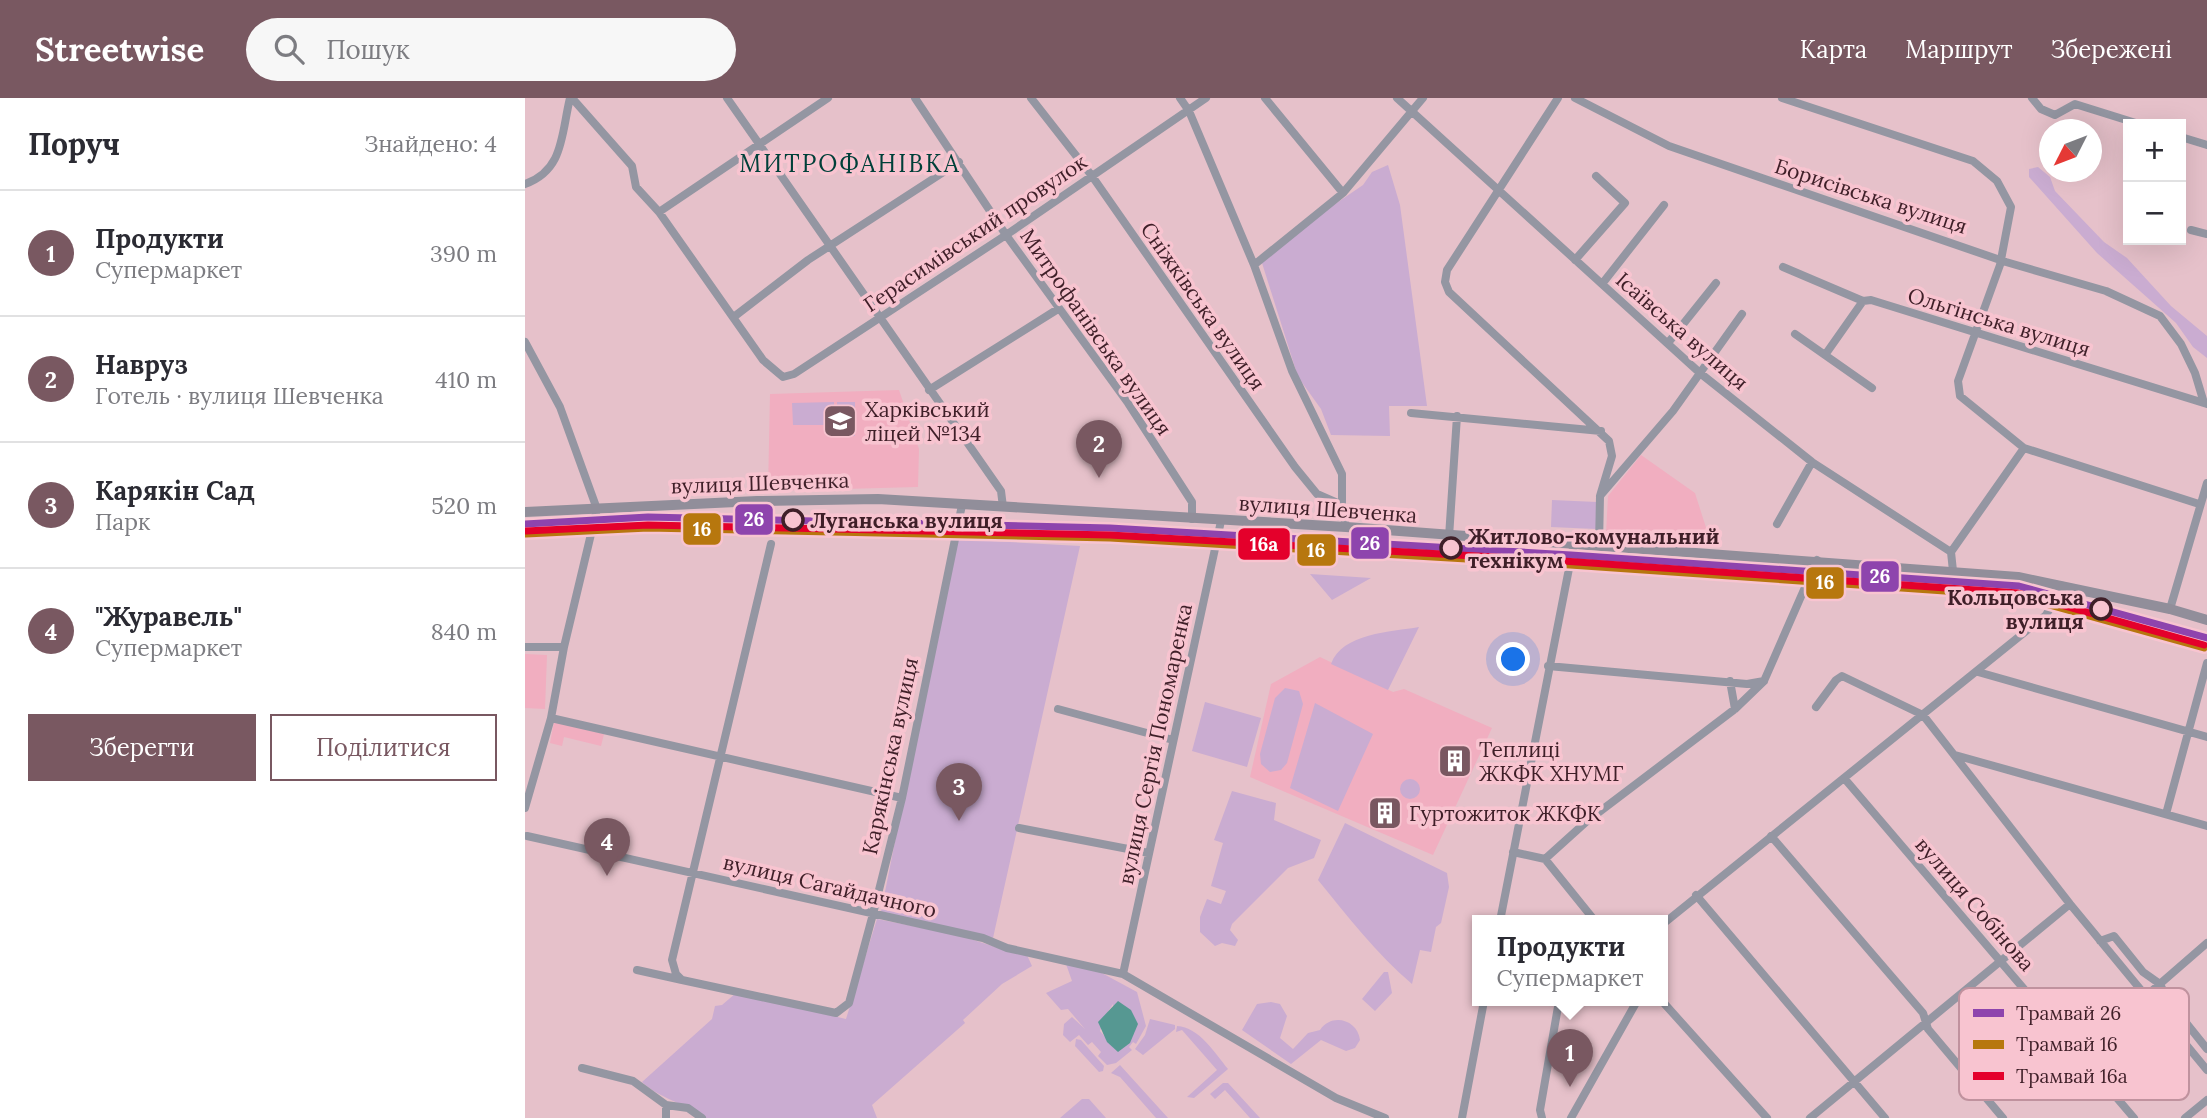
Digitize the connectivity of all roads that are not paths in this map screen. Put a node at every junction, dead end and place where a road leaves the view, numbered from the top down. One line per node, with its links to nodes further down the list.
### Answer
1 (571, 98): 24 (street); 28 (street)
2 (727, 98): 19 (street)
3 (828, 98): 19 (street)
4 (915, 98): 21 (street, Митрофанівська вулиця)
5 (1031, 98): 22 (street, Сніжківська вулиця)
6 (1180, 98): 15 (street)
7 (1206, 98): 15 (street, Герасимівський провулок)
8 (1265, 98): 26 (street)
9 (1397, 98): 16 (street, Ісаївська вулиця)
10 (1423, 98): 16 (street)
11 (1558, 98): 25 (street)
12 (1575, 98): 33 (street, Борисівська вулиця)
13 (1782, 98): 33 (street)
14 (2031, 99): 17 (street)
15 (1189, 111): 22 (street, Герасимівський провулок); 35 (street)
16 (1413, 113): 25 (street, Ісаївська вулиця); 26 (street)
17 (2123, 119)
18 (2186, 139): 20 (street)
19 (759, 145): 28 (street); 32 (street)
20 (2207, 145)
21 (959, 162): 31 (street, Митрофанівська вулиця); 32 (street)
22 (1092, 176): 31 (street, Герасимівський провулок); 66 (street, Сніжківська вулиця)
23 (1596, 176): 34 (street)
24 (525, 184)
25 (1497, 190): 34 (street, Ісаївська вулиця); 55 (street)
26 (1343, 193): 35 (street)
27 (1664, 205): 38 (street)
28 (659, 212): 42 (street)
29 (2191, 230): 30 (street)
30 (2207, 234)
31 (1006, 235): 40 (street, Митрофанівська вулиця); 43 (street, Герасимівський провулок)
32 (832, 244): 42 (street); 43 (street)
33 (1999, 258): 45 (street); 52 (street, Борисівська вулиця)
34 (1575, 260): 38 (street, Ісаївська вулиця)
35 (1254, 265): 66 (street)
36 (1783, 267): 39 (street, Ольгінська вулиця)
37 (1716, 283): 47 (street)
38 (1602, 284): 47 (street, Ісаївська вулиця)
39 (1863, 301): 45 (street, Ольгінська вулиця); 48 (street)
40 (1058, 309): 51 (street); 70 (street, Митрофанівська вулиця)
41 (1742, 314): 49 (street)
42 (735, 316): 43 (street, Герасимівський провулок)
43 (880, 317): 51 (street)
44 (1795, 334): 48 (street)
45 (1978, 334): 52 (street, Ольгінська вулиця); 58 (street)
46 (525, 342): 68 (street)
47 (1668, 343): 49 (street, Ісаївська вулиця)
48 (1825, 355): 50 (street)
49 (1700, 373): 60 (street); 61 (street, Ісаївська вулиця)
50 (1872, 388)
51 (929, 390): 67 (street)
52 (2206, 404)
53 (1411, 413): 54 (street)
54 (1457, 416): 56 (street); 74 (street)
55 (1586, 417): 56 (street); 57 (street)
56 (1578, 429): 57 (street)
57 (1601, 431): 59 (street)
58 (2024, 448): 64 (street); 78 (street)
59 (1612, 456): 60 (street); 63 (street)
60 (1630, 460): 63 (street)
61 (1812, 462): 72 (street); 78 (street, Ісаївська вулиця)
62 (2207, 483): 64 (street)
63 (1600, 496): 77 (street)
64 (2199, 504): 82 (street)
65 (962, 505): 67 (main road, вулиця Шевченка); 68 (main road, вулиця Шевченка); 104 (street, Карякінська вулиця)
66 (1342, 505): 73 (street)
67 (1003, 507): 70 (main road, вулиця Шевченка)
68 (597, 509): 69 (main road, вулиця Шевченка); 85 (street)
69 (525, 512)
70 (1192, 519): 71 (main road, вулиця Шевченка)
71 (1220, 521): 73 (main road, вулиця Шевченка); 98 (street, вулиця Сергія Пономаренка)
72 (1777, 524)
73 (1346, 527): 74 (main road, вулиця Шевченка)
74 (1449, 537): 75 (main road, вулиця Шевченка)
75 (1574, 543): 77 (main road, вулиця Шевченка); 87 (street)
76 (771, 544): 100 (street)
77 (1599, 546): 79 (main road, вулиця Шевченка)
78 (1951, 552): 80 (street)
79 (1817, 560): 80 (main road, вулиця Шевченка); 90 (street)
80 (1953, 571): 81 (main road, вулиця Шевченка)
81 (2063, 586): 82 (main road, вулиця Шевченка); 88 (street)
82 (2170, 608): 83 (main road, вулиця Шевченка)
83 (2207, 620)
84 (525, 647): 85 (street)
85 (564, 647): 95 (street)
86 (2207, 663): 96 (street)
87 (1548, 666): 89 (street); 111 (street)
88 (1978, 672): 94 (street); 96 (street)
89 (1730, 681): 90 (street); 93 (street)
90 (1764, 681): 93 (street)
91 (1816, 707): 94 (street)
92 (1058, 709): 98 (street)
93 (1735, 709): 113 (street)
94 (1923, 715): 99 (street); 102 (street)
95 (551, 718): 100 (street); 105 (street)
96 (2188, 731): 97 (street); 106 (street)
97 (2207, 737)
98 (1173, 740): 112 (street, вулиця Сергія Пономаренка)
99 (1955, 755): 101 (street); 103 (street)
100 (723, 757): 104 (street); 114 (street)
101 (1988, 762): 103 (street); 106 (street)
102 (1844, 778): 110 (street); 123 (street, вулиця Собінова)
103 (1975, 782): 116 (street)
104 (902, 798): 117 (street, Карякінська вулиця)
105 (525, 808)
106 (2166, 814): 107 (street)
107 (2207, 826)
108 (1019, 828): 112 (street)
109 (526, 836): 114 (street, вулиця Сагайдачного)
110 (1771, 836): 115 (street); 138 (street)
111 (1513, 852): 113 (street); 118 (street)
112 (1149, 853): 125 (street, вулиця Сергія Пономаренка)
113 (1545, 859): 119 (street)
114 (694, 874): 117 (street, вулиця Сагайдачного); 126 (street)
115 (1696, 895): 120 (street); 145 (street)
116 (2070, 904): 121 (street); 123 (street)
117 (873, 914): 125 (street, вулиця Сагайдачного); 126 (street, Карякінська вулиця)
118 (1501, 915)
119 (1590, 915)
120 (1668, 919)
121 (2100, 941): 127 (street); 130 (street)
122 (2207, 943): 127 (street)
123 (2001, 960): 128 (street); 129 (street, вулиця Собінова)
124 (637, 970): 126 (street)
125 (1123, 974): 152 (street, вулиця Сагайдачного)
126 (682, 980)
127 (2159, 984): 131 (street); 132 (street)
128 (1968, 988)
129 (2025, 988)
130 (2139, 988)
131 (2155, 988)
132 (2162, 988)
133 (1959, 995): 138 (street)
134 (1483, 1006): 153 (street)
135 (1558, 1006): 154 (street)
136 (1634, 1006): 155 (street)
137 (1666, 1006): 156 (street)
138 (1926, 1023): 142 (street); 145 (street)
139 (2189, 1025): 141 (street)
140 (2189, 1048): 144 (street)
141 (2207, 1049)
142 (1959, 1064)
143 (582, 1068): 149 (street)
144 (2207, 1070)
145 (1854, 1082): 157 (street); 158 (street)
146 (1988, 1100): 159 (street)
147 (2119, 1100): 160 (street, вулиця Собінова)
148 (2207, 1100): 161 (street)
149 (666, 1105): 150 (street); 151 (street)
150 (666, 1118)
151 (702, 1118)
152 (1385, 1118)
153 (1462, 1118)
154 (1542, 1118)
155 (1571, 1118)
156 (1767, 1118)
157 (1810, 1118)
158 (1885, 1118)
159 (2003, 1118)
160 (2134, 1118)
161 (2185, 1118)

